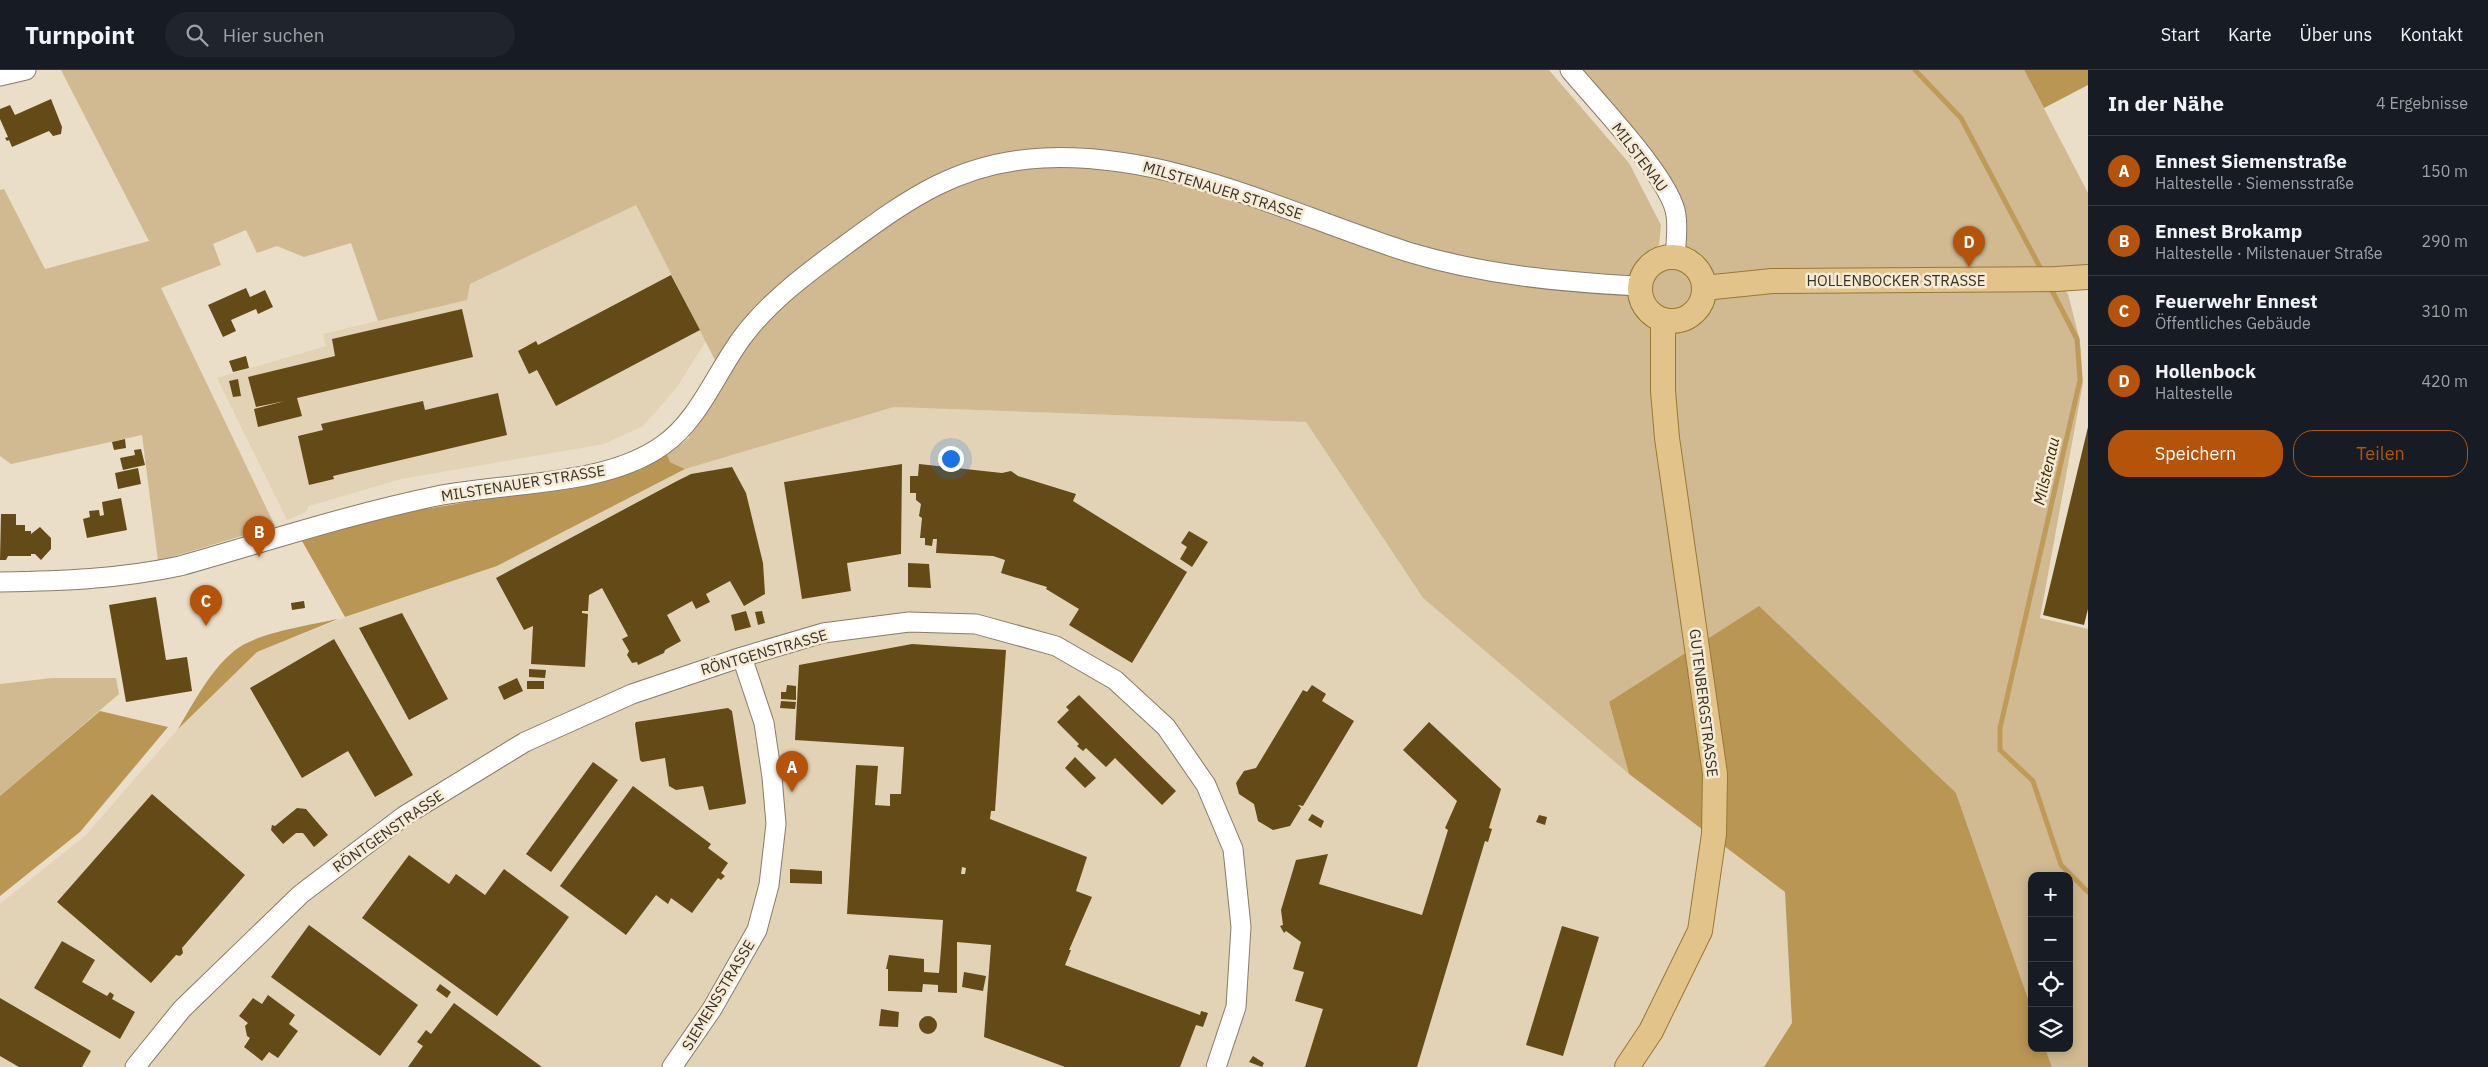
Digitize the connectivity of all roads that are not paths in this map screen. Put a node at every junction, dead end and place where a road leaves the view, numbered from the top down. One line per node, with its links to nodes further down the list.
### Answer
1 (26, 70): 3 (street)
2 (1570, 70): 4 (street, MILSTENAU)
3 (0, 76)
4 (1675, 257): 6 (main road); 7 (main road)
5 (2088, 277): 7 (main road, HOLLENBOCKER STRASSE)
6 (1639, 286): 8 (main road); 9 (street, MILSTENAUER STRASSE)
7 (1704, 288): 8 (main road)
8 (1663, 321): 14 (main road, GUTENBERGSTRASSE)
9 (0, 582)
10 (742, 656): 11 (street, RÖNTGENSTRASSE); 12 (street, SIEMENSSTRASSE); 13 (street, RÖNTGENSTRASSE)
11 (135, 1067)
12 (672, 1067)
13 (1216, 1067)
14 (1627, 1067)

